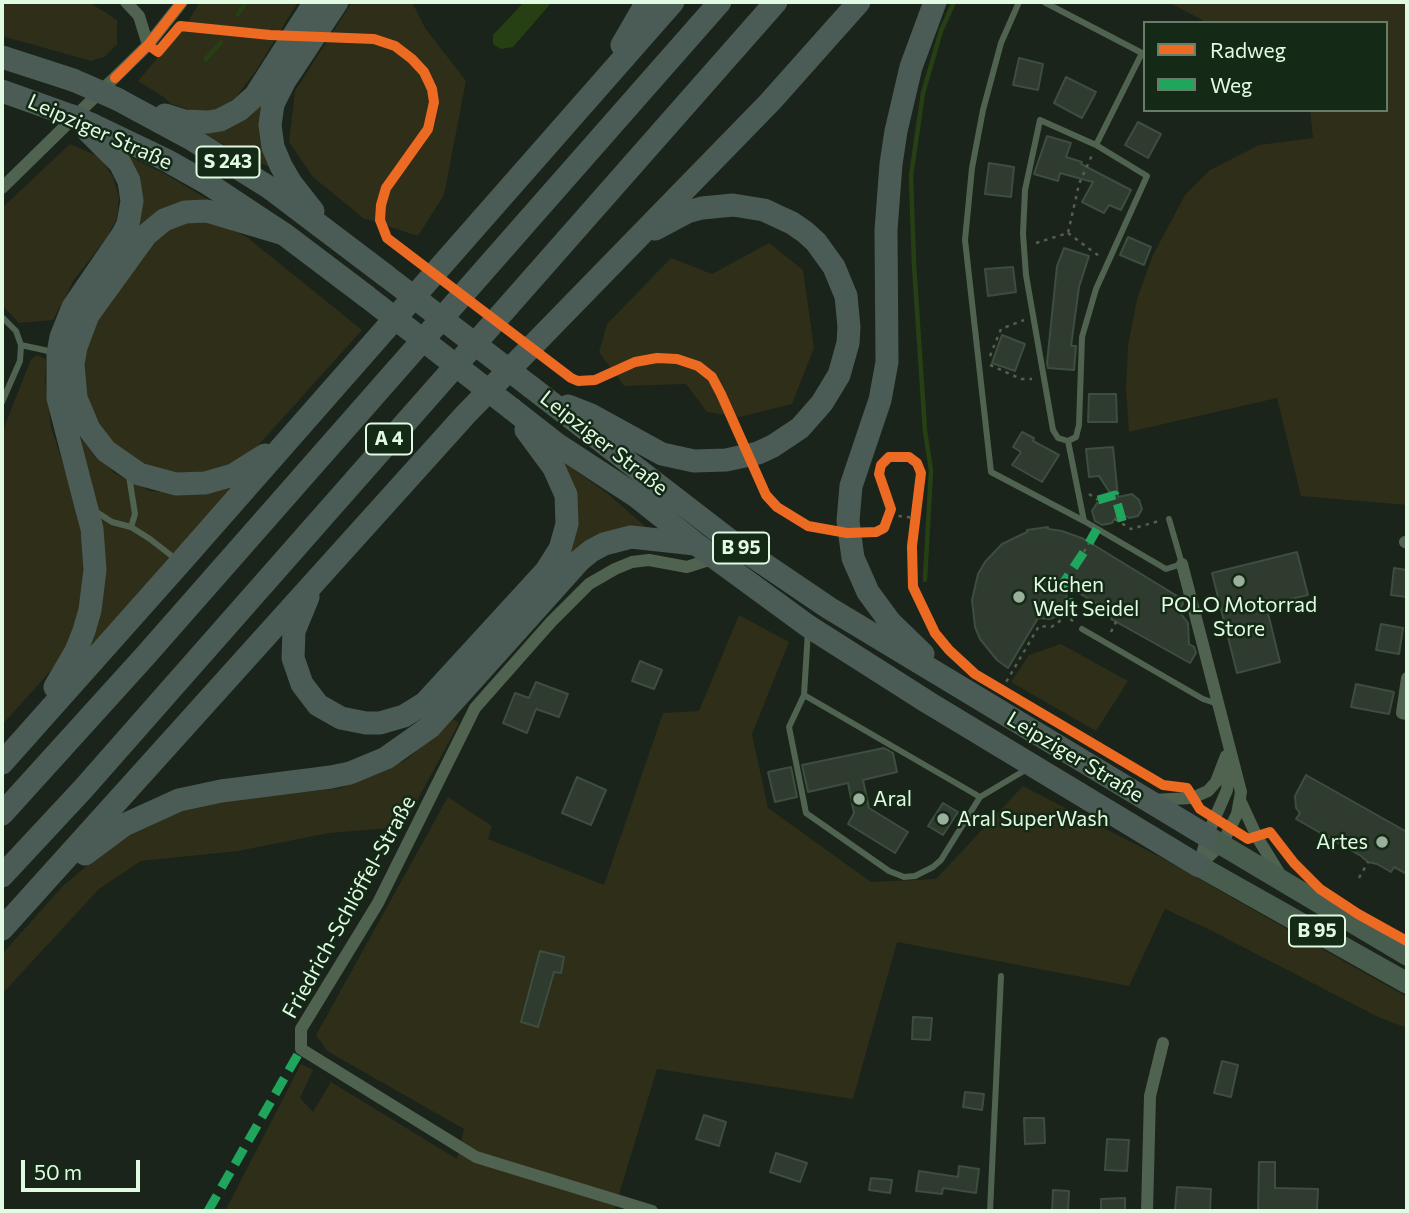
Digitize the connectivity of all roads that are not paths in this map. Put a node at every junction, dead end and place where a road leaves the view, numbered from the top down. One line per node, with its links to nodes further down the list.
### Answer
1 (126, 2): 13 (street)
2 (182, 2): 13 (street)
3 (315, 2): 19 (highway)
4 (337, 2): 24 (highway)
5 (647, 2): 17 (highway)
6 (673, 2): 17 (highway)
7 (720, 2): 58 (highway, A 4)
8 (776, 2): 61 (highway, A 4)
9 (859, 2): 25 (highway)
10 (934, 2): 47 (highway)
11 (1019, 2): 37 (lane)
12 (1044, 2): 14 (lane)
13 (148, 45): 22 (street)
14 (1143, 52)
15 (1143, 55): 21 (lane)
16 (2, 57): 19 (highway, Leipziger Straße / S 243, bridge)
17 (598, 87): 33 (highway)
18 (2, 91): 20 (highway, Leipziger Straße / S 243)
19 (117, 99): 24 (highway, Leipziger Straße / S 243)
20 (84, 124): 23 (highway, Leipziger Straße / S 243); 28 (highway)
21 (1096, 145): 32 (lane); 32 (lane)
22 (2, 188)
23 (284, 234): 31 (highway, Leipziger Straße / B 95, bridge); 34 (highway)
24 (332, 235): 29 (highway, Leipziger Straße / B 95, bridge)
25 (639, 237): 29 (highway); 43 (highway)
26 (2, 317): 27 (lane)
27 (21, 345): 28 (lane); 30 (lane)
28 (58, 353): 35 (highway)
29 (537, 391): 47 (highway, Leipziger Straße / B 95)
30 (2, 402)
31 (512, 410): 39 (highway, Leipziger Straße / B 95); 43 (highway)
32 (1068, 441): 37 (lane)
33 (285, 442): 34 (highway); 41 (highway)
34 (127, 468): 38 (lane)
35 (87, 505): 38 (lane); 51 (highway)
36 (1169, 519): 42 (lane)
37 (1084, 521): 42 (lane)
38 (131, 527): 41 (lane)
39 (696, 544): 40 (highway, Leipziger Straße / B 95); 63 (highway)
40 (715, 558): 44 (highway, Leipziger Straße / B 95); 69 (street, Friedrich-Schlöffel-Straße)
41 (180, 563): 51 (highway)
42 (1182, 564): 49 (street)
43 (317, 578): 63 (highway)
44 (808, 626): 48 (lane); 54 (highway, Leipziger Straße / B 95)
45 (1083, 629): 49 (lane)
46 (1407, 678): 50 (street)
47 (953, 682): 56 (highway, Leipziger Straße / B 95)
48 (804, 695): 55 (lane); 55 (lane)
49 (1220, 705): 52 (street)
50 (1404, 713)
51 (26, 735): 53 (highway)
52 (1230, 745): 56 (street); 57 (street); 59 (street)
53 (2, 763)
54 (1031, 766): 55 (lane); 60 (highway, Leipziger Straße / B 95)
55 (979, 797)
56 (1147, 800): 59 (highway, Leipziger Straße / B 95)
57 (1240, 800): 59 (street); 62 (street)
58 (2, 814)
59 (1214, 840): 60 (street); 62 (main road, Leipziger Straße / B 95)
60 (1199, 866): 67 (main road, Leipziger Straße / B 95)
61 (2, 876)
62 (1285, 882): 65 (main road, Leipziger Straße / B 95)
63 (38, 890): 64 (highway)
64 (2, 929)
65 (1407, 956)
66 (1001, 976): 70 (lane)
67 (1407, 983)
68 (1163, 1043): 71 (street)
69 (652, 1211)
70 (990, 1211)
71 (1147, 1211)

